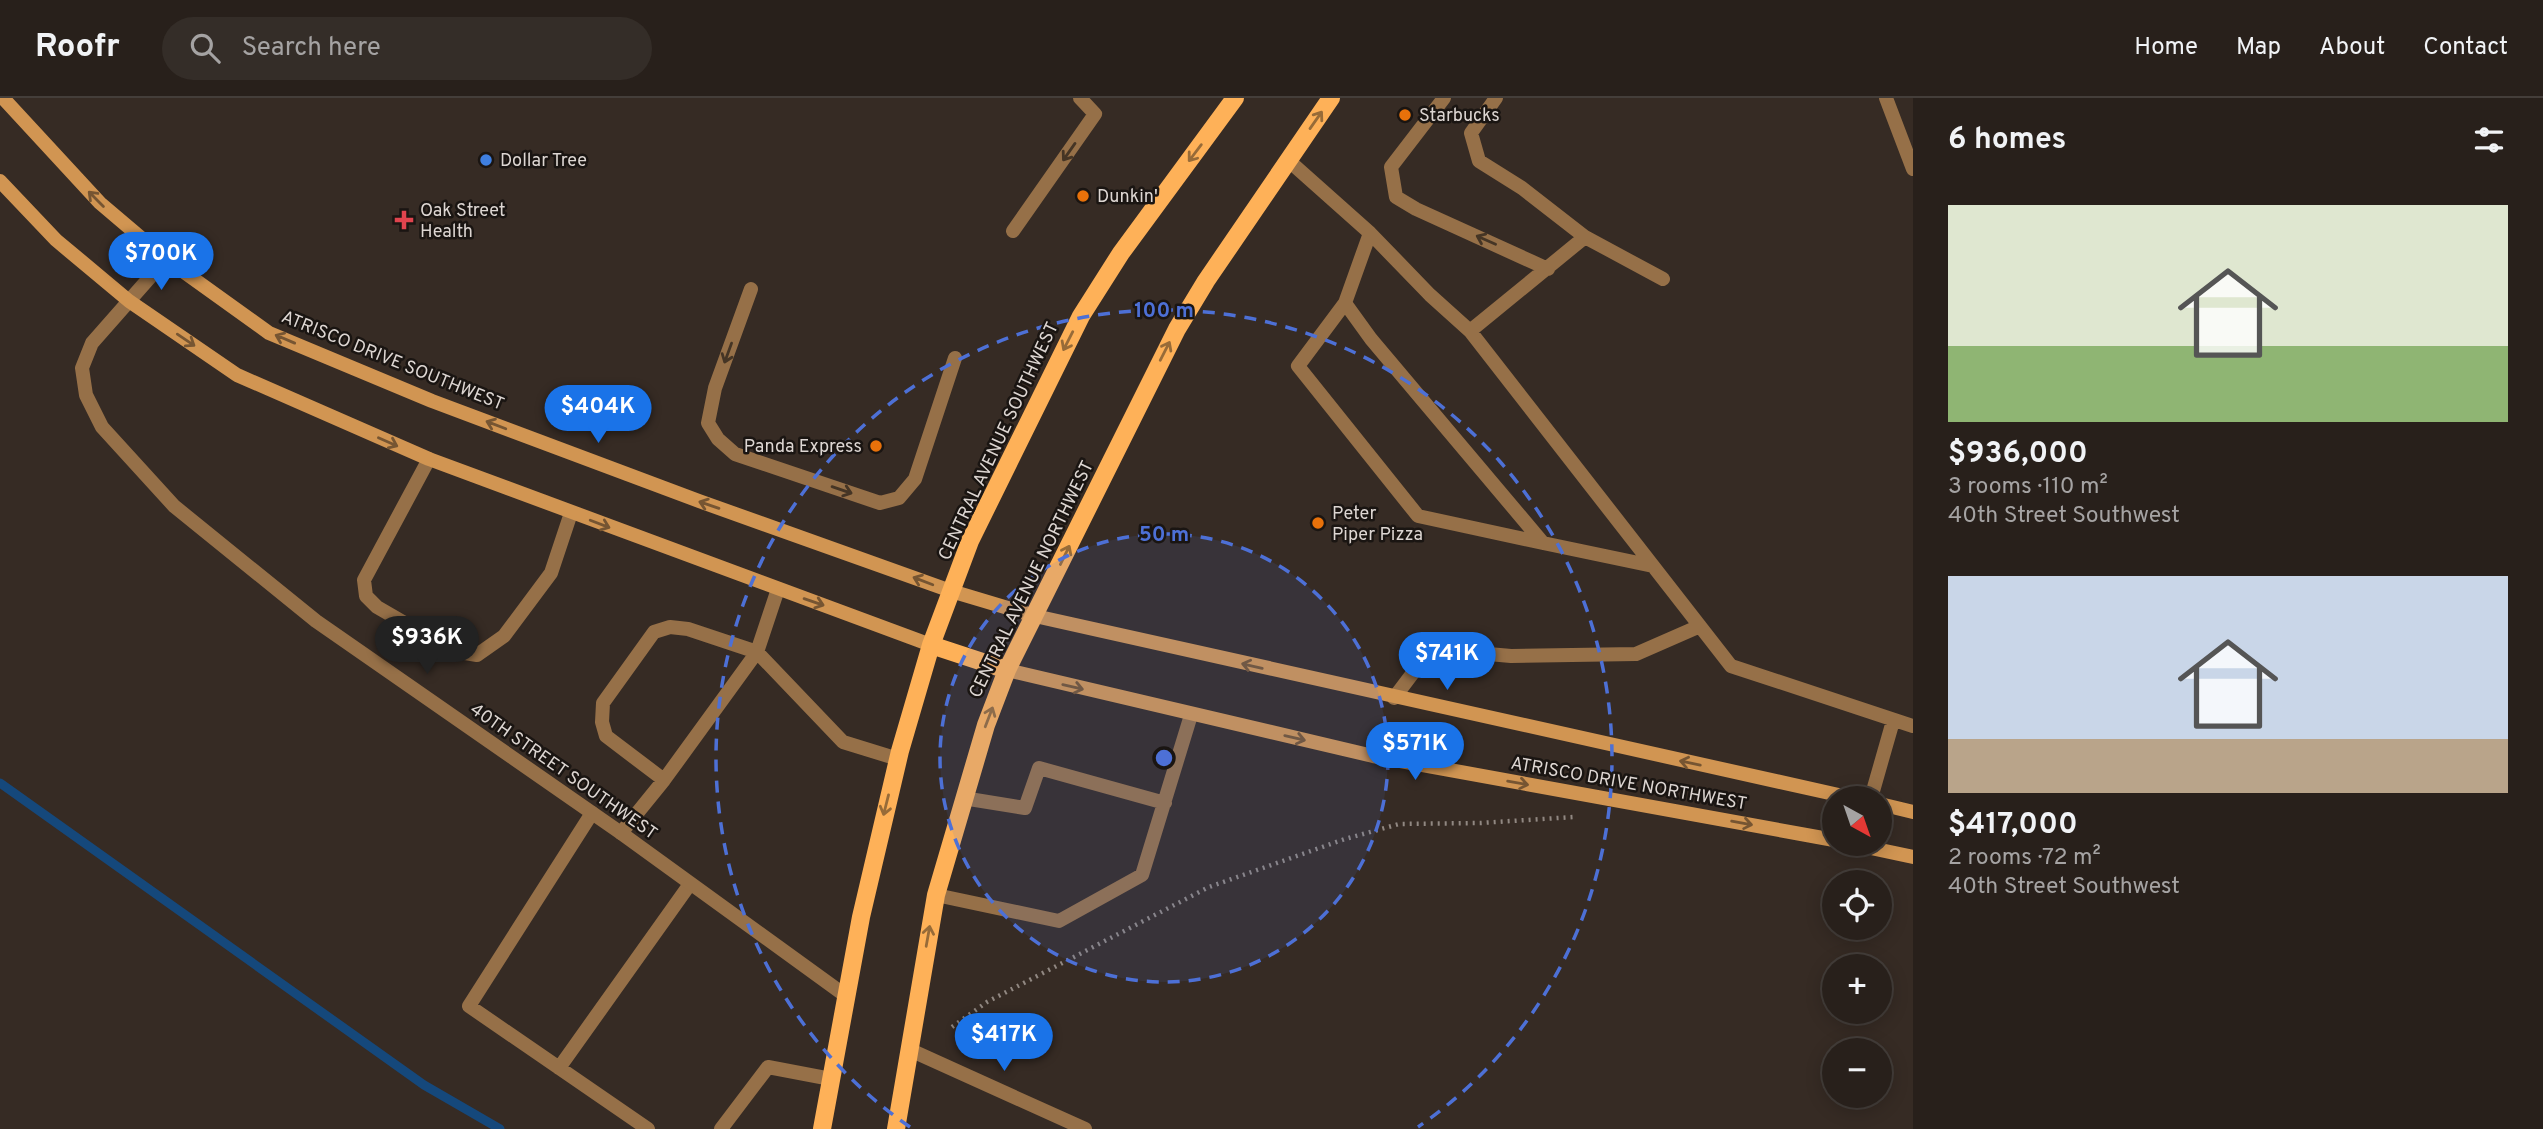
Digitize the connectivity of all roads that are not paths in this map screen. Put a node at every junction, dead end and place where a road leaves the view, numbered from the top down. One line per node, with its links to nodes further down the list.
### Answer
1 (2, 98): 14 (main road, ATRISCO DRIVE SOUTHWEST, one-way to 1)
2 (1080, 98): 11 (street, one-way to 11)
3 (1235, 98): 27 (main road, CENTRAL AVENUE SOUTHWEST, one-way to 27)
4 (1331, 98): 8 (main road, CENTRAL AVENUE NORTHWEST, one-way to 4)
5 (1444, 98): 15 (street, one-way to 5)
6 (1496, 98): 13 (street)
7 (1886, 98): 9 (street)
8 (1288, 160): 12 (street); 28 (main road, CENTRAL AVENUE NORTHWEST, one-way to 8)
9 (1913, 169)
10 (0, 181): 18 (main road)
11 (1013, 231)
12 (1370, 233): 19 (street); 20 (street)
13 (1585, 237): 15 (street); 16 (street)
14 (166, 259): 18 (street, 40TH STREET SOUTHWEST); 27 (main road, ATRISCO DRIVE SOUTHWEST, one-way to 14)
15 (1548, 268): 20 (street)
16 (1663, 279)
17 (751, 289): 21 (street, one-way to 21)
18 (129, 301): 22 (main road, one-way to 22); 45 (street, 40TH STREET SOUTHWEST)
19 (1345, 303): 24 (street); 24 (street)
20 (1470, 331): 25 (street)
21 (955, 358)
22 (429, 459): 23 (main road); 23 (street)
23 (571, 513): 26 (main road, one-way to 26)
24 (1543, 543): 25 (street)
25 (1653, 566): 29 (street)
26 (778, 589): 30 (main road, one-way to 30); 31 (street)
27 (951, 592): 28 (main road, ATRISCO DRIVE SOUTHWEST); 30 (main road, CENTRAL AVENUE SOUTHWEST)
28 (1035, 617): 32 (main road, CENTRAL AVENUE NORTHWEST); 33 (main road, ATRISCO DRIVE NORTHWEST, one-way to 28)
29 (1700, 626): 33 (street); 35 (street)
30 (930, 645): 32 (main road); 37 (main road, CENTRAL AVENUE SOUTHWEST)
31 (758, 652): 37 (street); 38 (street); 38 (street)
32 (1007, 670): 34 (main road, ATRISCO DRIVE NORTHWEST, one-way to 34); 41 (main road, CENTRAL AVENUE NORTHWEST, one-way to 32)
33 (1394, 698): 40 (main road, ATRISCO DRIVE NORTHWEST, one-way to 33)
34 (1191, 715): 42 (street); 47 (main road, ATRISCO DRIVE NORTHWEST, one-way to 47)
35 (1894, 721): 36 (street); 39 (street)
36 (1913, 726)
37 (898, 759): 52 (main road, CENTRAL AVENUE SOUTHWEST, one-way to 52)
38 (664, 780): 46 (street)
39 (1875, 786)
40 (1822, 791)
41 (963, 798): 42 (street); 51 (main road, CENTRAL AVENUE NORTHWEST)
42 (1165, 803): 51 (street)
43 (1892, 807): 44 (main road)
44 (1913, 812)
45 (592, 813): 46 (street, 40TH STREET SOUTHWEST); 54 (street)
46 (621, 833): 50 (street, 40TH STREET SOUTHWEST)
47 (1822, 838)
48 (1892, 853): 49 (main road)
49 (1913, 857)
50 (690, 884): 52 (street, 40TH STREET SOUTHWEST); 54 (street)
51 (936, 895): 53 (main road, CENTRAL AVENUE NORTHWEST, one-way to 51)
52 (846, 996): 55 (main road, CENTRAL AVENUE SOUTHWEST)
53 (908, 1049): 59 (main road, CENTRAL AVENUE NORTHWEST); 60 (street)
54 (559, 1068): 56 (street)
55 (831, 1079): 57 (street); 58 (main road, CENTRAL AVENUE SOUTHWEST)
56 (648, 1129)
57 (722, 1129)
58 (822, 1129)
59 (896, 1129)
60 (1085, 1129)

